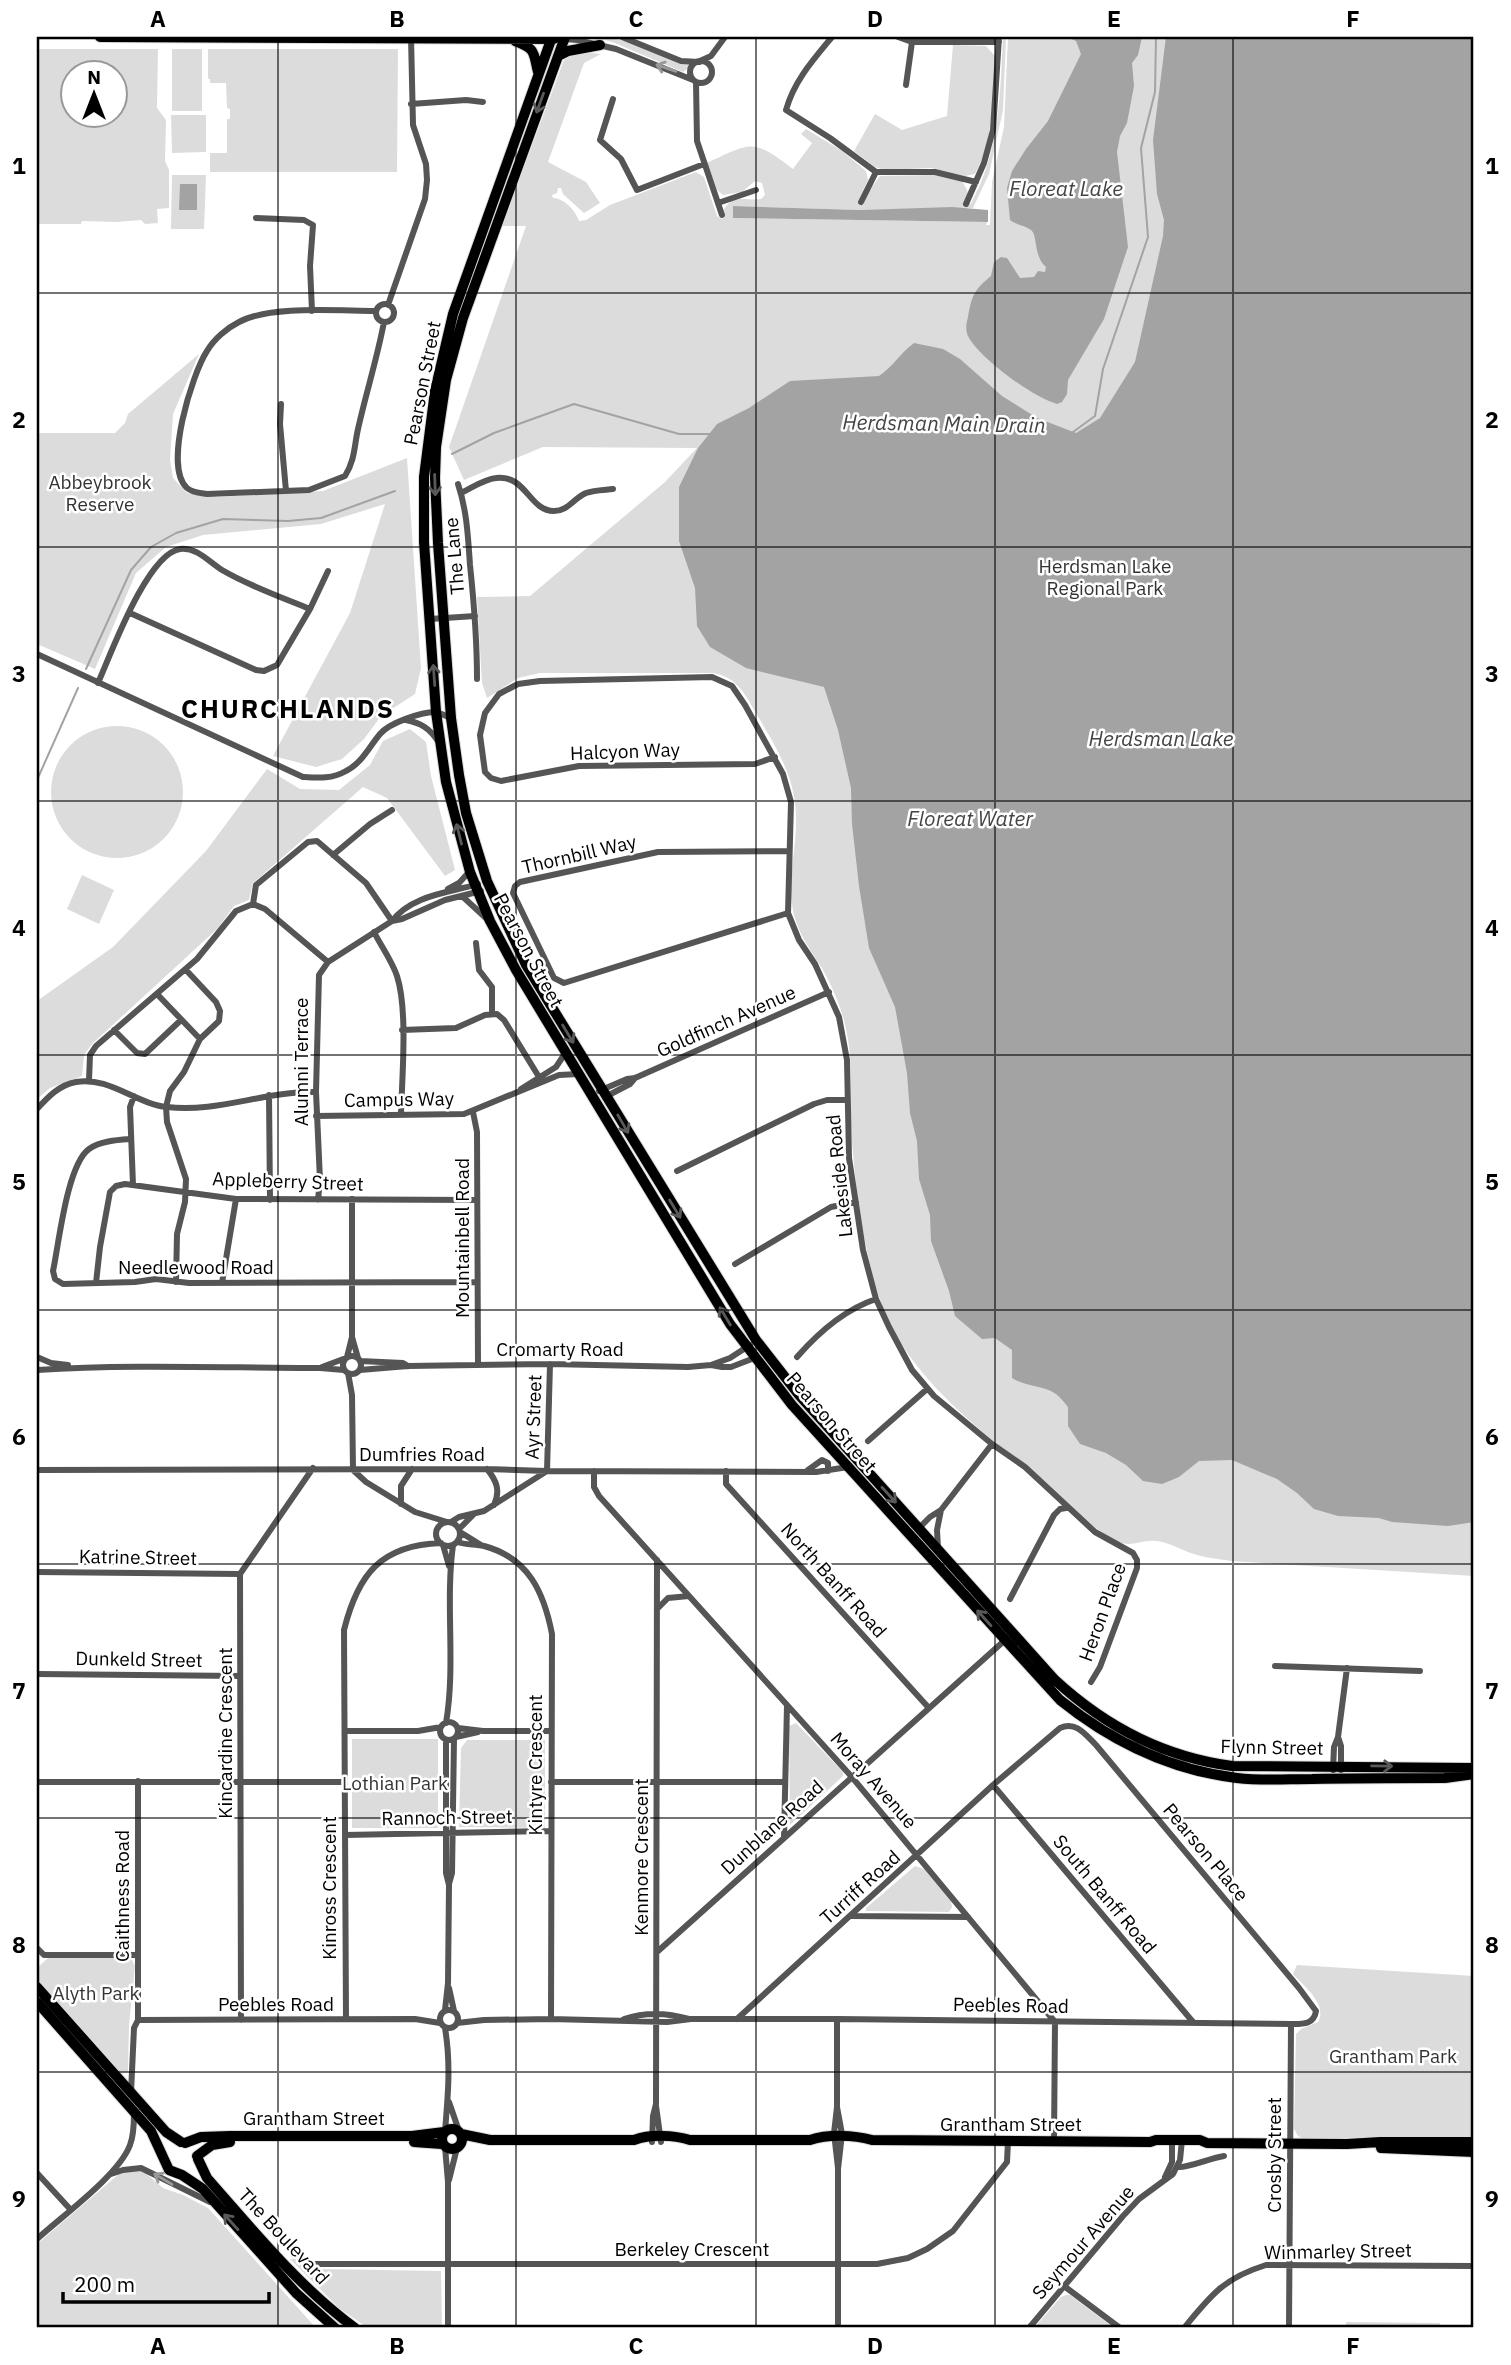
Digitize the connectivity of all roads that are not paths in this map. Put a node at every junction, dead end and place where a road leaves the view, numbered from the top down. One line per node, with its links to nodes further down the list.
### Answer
1 (100, 37): 7 (main road)
2 (411, 37): 7 (main road); 8 (main road); 25 (street)
3 (622, 37): 16 (street)
4 (725, 37): 14 (street)
5 (832, 37): 27 (street)
6 (898, 37): 12 (street)
7 (213, 38)
8 (508, 38): 9 (main road); 18 (main road)
9 (551, 38): 10 (main road); 18 (main road, Pearson Street)
10 (564, 38): 13 (street); 15 (main road, Pearson Street)
11 (999, 39): 12 (street); 28 (street)
12 (912, 42): 21 (street)
13 (600, 45): 15 (main road); 19 (street, one-way to 13)
14 (719, 46): 16 (street); 17 (street)
15 (558, 56): 48 (main road, Pearson Street, one-way to 48)
16 (700, 62): 17 (street); 19 (street)
17 (712, 72): 20 (street)
18 (538, 75): 49 (main road, Pearson Street)
19 (692, 79): 20 (street); 22 (street)
20 (707, 82): 22 (street)
21 (906, 85)
22 (698, 95): 26 (street)
23 (613, 99): 26 (street)
24 (482, 102): 25 (street)
25 (411, 104): 35 (street)
26 (704, 163): 31 (street)
27 (876, 172): 28 (street); 30 (street)
28 (976, 182): 32 (street)
29 (756, 190): 31 (street)
30 (861, 202)
31 (718, 203): 33 (street)
32 (967, 204)
33 (722, 215)
34 (256, 218): 36 (street)
35 (388, 305): 37 (street); 38 (street)
36 (312, 311): 37 (street); 42 (street)
37 (376, 311): 38 (street)
38 (384, 322): 42 (street)
39 (281, 404): 42 (street)
40 (458, 484): 43 (street, The Lane)
41 (612, 489): 43 (street, The Lane)
42 (286, 491)
43 (461, 493): 47 (street, The Lane)
44 (328, 571): 45 (street)
45 (310, 610): 46 (street); 46 (street)
46 (130, 613): 53 (street)
47 (475, 616): 48 (street, The Lane); 52 (street, The Lane)
48 (444, 618): 49 (street, The Lane); 55 (main road, Pearson Street)
49 (430, 619): 54 (main road, Pearson Street, one-way to 49)
50 (37, 654): 53 (street)
51 (712, 677): 58 (street, Lakeside Road); 58 (street, Halcyon Way)
52 (477, 679)
53 (98, 683): 56 (street)
54 (436, 712): 55 (street); 56 (street); 57 (main road, Pearson Street)
55 (451, 718): 63 (main road, Pearson Street)
56 (406, 720): 57 (street)
57 (440, 743): 62 (main road, Pearson Street, one-way to 57)
58 (775, 757): 60 (street, Lakeside Road)
59 (392, 810): 61 (street)
60 (789, 851): 68 (street, Lakeside Road); 68 (street, Thornbill Way)
61 (333, 855): 67 (street); 69 (street)
62 (470, 872): 64 (main road, Pearson Street); 65 (street)
63 (488, 885): 64 (street); 90 (main road, Pearson Street, one-way to 90)
64 (476, 889): 65 (street); 66 (street); 70 (main road, Pearson Street)
65 (444, 892): 69 (street)
66 (462, 896): 69 (street); 70 (street)
67 (253, 904): 73 (street); 74 (street)
68 (788, 913): 75 (street, Lakeside Road)
69 (392, 921): 71 (street)
70 (490, 921): 82 (main road, Pearson Street)
71 (374, 932): 73 (street); 80 (street)
72 (476, 943): 77 (street)
73 (328, 962): 87 (street, Alumni Terrace)
74 (186, 970): 76 (street); 81 (street)
75 (829, 992): 90 (street, Goldfinch Avenue); 91 (street, Lakeside Road)
76 (157, 994): 78 (street); 79 (street)
77 (492, 1014): 80 (street); 84 (street)
78 (181, 1020): 79 (street); 81 (street)
79 (114, 1030): 85 (street)
80 (402, 1030): 95 (street)
81 (200, 1039): 92 (street)
82 (566, 1052): 83 (main road, Pearson Street); 84 (street, Campus Way)
83 (579, 1074): 86 (street, Campus Way); 90 (main road, Pearson Street)
84 (539, 1077): 86 (street, Campus Way)
85 (89, 1081): 89 (street); 93 (street)
86 (520, 1090): 94 (street, Campus Way)
87 (316, 1092): 88 (street); 96 (street, Alumni Terrace)
88 (269, 1095): 92 (street); 103 (street)
89 (134, 1096): 92 (street); 97 (street)
90 (600, 1096): 115 (main road, Pearson Street)
91 (846, 1101): 98 (street); 106 (street, Lakeside Road)
92 (166, 1107): 100 (street)
93 (37, 1109)
94 (473, 1112): 95 (street, Campus Way); 105 (street, Mountainbell Road)
95 (401, 1114): 96 (street, Campus Way)
96 (316, 1116): 104 (street, Alumni Terrace)
97 (131, 1139): 99 (street); 110 (street, Needlewood Road)
98 (677, 1171)
99 (133, 1185): 100 (street, Appleberry Street); 110 (street)
100 (186, 1191): 101 (street, Appleberry Street); 108 (street)
101 (236, 1199): 103 (street, Appleberry Street); 111 (street)
102 (352, 1199): 104 (street, Appleberry Street); 105 (street, Appleberry Street); 112 (street)
103 (270, 1200): 104 (street, Appleberry Street)
104 (318, 1200)
105 (477, 1200): 109 (street, Mountainbell Road)
106 (856, 1202): 107 (street); 113 (street, Lakeside Road)
107 (735, 1264)
108 (176, 1282): 110 (street, Needlewood Road); 111 (street, Needlewood Road)
109 (477, 1282): 112 (street, Needlewood Road); 123 (street, Mountainbell Road)
110 (96, 1283)
111 (222, 1283): 112 (street, Needlewood Road)
112 (352, 1283): 114 (street)
113 (876, 1299): 119 (street); 131 (street, Lakeside Road)
114 (352, 1337): 118 (street); 120 (street)
115 (751, 1344): 116 (main road, Pearson Street); 121 (main road, Pearson Street); 124 (street, Cromarty Road)
116 (764, 1351): 121 (street, Cromarty Road); 155 (main road, Pearson Street, one-way to 155)
117 (37, 1357): 126 (street, Cromarty Road)
118 (346, 1357): 120 (street, Cromarty Road); 127 (street, Cromarty Road); 130 (street)
119 (797, 1357)
120 (359, 1359): 125 (street, Cromarty Road); 129 (street)
121 (754, 1359): 124 (street, Cromarty Road); 135 (main road, Pearson Street)
122 (551, 1364): 123 (street, Cromarty Road); 124 (street, Cromarty Road); 142 (street, Ayr Street)
123 (478, 1365): 125 (street, Cromarty Road)
124 (711, 1365)
125 (408, 1366): 129 (street, Cromarty Road)
126 (76, 1368): 127 (street, Cromarty Road); 128 (street, Cromarty Road)
127 (320, 1368): 130 (street, Cromarty Road)
128 (37, 1370)
129 (359, 1371): 130 (street, Cromarty Road); 132 (street)
130 (346, 1372): 132 (street)
131 (927, 1389): 133 (street); 134 (street, Lakeside Road)
132 (352, 1395): 140 (street)
133 (868, 1441)
134 (992, 1444): 148 (street, Lakeside Road); 149 (street)
135 (848, 1467): 145 (street, Dumfries Road); 155 (main road, Pearson Street)
136 (313, 1468): 139 (street, Dumfries Road); 140 (street, Dumfries Road); 165 (street)
137 (412, 1469): 138 (street, Dumfries Road); 140 (street, Dumfries Road); 146 (street)
138 (487, 1469): 142 (street, Dumfries Road); 147 (street)
139 (37, 1470)
140 (353, 1470): 146 (street)
141 (807, 1470): 144 (street, Dumfries Road); 145 (street, Dumfries Road); 145 (street, Dumfries Road)
142 (547, 1471): 143 (street, Dumfries Road); 147 (street)
143 (594, 1471): 144 (street, Dumfries Road); 162 (street, Moray Avenue)
144 (726, 1471): 179 (street, North Banff Road)
145 (828, 1471)
146 (401, 1504): 151 (street)
147 (494, 1505): 150 (street)
148 (1066, 1508): 161 (street, Lakeside Road); 167 (street)
149 (941, 1510): 155 (street); 160 (street)
150 (475, 1513): 152 (street); 153 (street)
151 (427, 1515): 152 (street); 154 (street)
152 (449, 1522): 153 (street); 154 (street)
153 (460, 1531): 158 (street); 159 (street, Kintyre Crescent)
154 (437, 1532): 156 (street, Kinross Crescent); 157 (street)
155 (915, 1532): 160 (main road, Pearson Street); 169 (main road, Pearson Street, one-way to 155)
156 (422, 1544): 157 (street, Kinross Crescent); 184 (street, Kinross Crescent)
157 (442, 1544): 158 (street); 164 (street)
158 (455, 1544): 159 (street, Kintyre Crescent); 164 (street)
159 (481, 1545): 187 (street, Kintyre Crescent)
160 (938, 1550): 178 (main road, Pearson Street)
161 (1133, 1553): 175 (street, Heron Place)
162 (657, 1560): 166 (street, Moray Avenue); 168 (street, Kenmore Crescent)
163 (37, 1572): 165 (street, Katrine Street)
164 (450, 1572): 176 (street)
165 (240, 1574): 174 (street, Kincardine Crescent)
166 (689, 1596): 168 (street); 177 (street, Moray Avenue)
167 (1010, 1599)
168 (657, 1609): 199 (street, Kenmore Crescent)
169 (1004, 1641): 179 (street, Dunblane Road); 180 (main road, Pearson Street)
170 (1275, 1666): 171 (street)
171 (1347, 1668): 172 (street); 191 (street)
172 (1420, 1671)
173 (37, 1674): 174 (street, Dunkeld Street)
174 (240, 1676): 202 (street, Kincardine Crescent)
175 (1091, 1682)
176 (450, 1700): 181 (street); 183 (street)
177 (787, 1705): 194 (street, Moray Avenue); 205 (street)
178 (1084, 1705): 190 (main road, Flynn Street)
179 (928, 1707): 194 (street, Dunblane Road)
180 (1084, 1719): 196 (main road, Flynn Street)
181 (443, 1725): 183 (street); 185 (street); 188 (street)
182 (1068, 1725): 206 (street, Turriff Road); 220 (street, Pearson Place)
183 (456, 1726): 186 (street); 189 (street)
184 (345, 1731): 185 (street); 203 (street, Kinross Crescent)
185 (418, 1731): 188 (street)
186 (483, 1731): 187 (street); 189 (street)
187 (551, 1731): 204 (street, Kintyre Crescent)
188 (444, 1738): 189 (street); 208 (street)
189 (455, 1738): 208 (street)
190 (1255, 1766): 191 (main road, Flynn Street); 196 (main road)
191 (1337, 1766): 192 (main road, Flynn Street, one-way to 192); 197 (street)
192 (1474, 1768)
193 (1474, 1774): 195 (main road, Flynn Street)
194 (851, 1776): 210 (street, Dunblane Road); 211 (street, Moray Avenue)
195 (1445, 1778): 197 (main road, Flynn Street); 200 (main road)
196 (1278, 1779): 197 (main road, Flynn Street)
197 (1337, 1779)
198 (138, 1781): 201 (street); 202 (street); 216 (street, Caithness Road)
199 (657, 1781): 204 (street); 205 (street); 215 (street, Kenmore Crescent)
200 (1474, 1781)
201 (37, 1782)
202 (241, 1782): 203 (street); 229 (street, Kincardine Crescent)
203 (344, 1782): 209 (street, Kinross Crescent)
204 (551, 1782): 207 (street, Kintyre Crescent)
205 (785, 1782): 210 (street)
206 (993, 1786): 211 (street, Turriff Road); 231 (street, South Banff Road)
207 (551, 1831): 208 (street, Rannoch Street); 225 (street, Kintyre Crescent)
208 (449, 1833): 209 (street, Rannoch Street); 217 (street)
209 (345, 1835): 222 (street, Kinross Crescent)
210 (784, 1838): 215 (street, Dunblane Road)
211 (918, 1856): 212 (street, Turriff Road); 213 (street, Moray Avenue)
212 (851, 1916): 213 (street); 226 (street, Turriff Road)
213 (969, 1917): 230 (street, Moray Avenue)
214 (37, 1948): 216 (street)
215 (657, 1952): 221 (street, Kenmore Crescent)
216 (138, 1955): 228 (street, Caithness Road)
217 (448, 1983): 223 (street); 224 (street)
218 (37, 1987): 234 (main road)
219 (37, 2002): 236 (main road)
220 (1314, 2005): 232 (street, Peebles Road)
221 (656, 2018): 225 (street, Peebles Road); 226 (street, Peebles Road); 240 (street, Kenmore Crescent)
222 (345, 2019): 223 (street, Peebles Road); 229 (street, Peebles Road)
223 (443, 2019): 224 (street); 224 (street, Peebles Road); 233 (street)
224 (456, 2019): 225 (street, Peebles Road); 233 (street)
225 (551, 2019)
226 (737, 2019): 227 (street, Peebles Road)
227 (837, 2019): 230 (street, Peebles Road); 241 (street)
228 (138, 2020): 229 (street, Peebles Road); 234 (street, Caithness Road)
229 (241, 2020)
230 (1055, 2022): 231 (street, Peebles Road); 243 (street)
231 (1193, 2022): 232 (street, Peebles Road)
232 (1290, 2024): 247 (street, Crosby Street)
233 (449, 2046): 235 (street)
234 (131, 2093): 245 (main road)
235 (449, 2102): 237 (street); 238 (street)
236 (134, 2110): 252 (main road); 256 (street)
237 (460, 2133): 238 (main road); 239 (main road, Grantham Street); 249 (main road)
238 (444, 2138): 245 (main road, Grantham Street); 249 (main road); 253 (main road, Grantham Street); 259 (street)
239 (490, 2140): 240 (main road, Grantham Street); 249 (main road, Grantham Street)
240 (657, 2140): 241 (main road, Grantham Street)
241 (838, 2140): 242 (main road, Grantham Street); 265 (street)
242 (1009, 2141): 243 (main road, Grantham Street); 265 (street, Berkeley Crescent)
243 (1054, 2142): 246 (main road, Grantham Street)
244 (1474, 2142): 248 (main road, Grantham Street)
245 (183, 2143): 252 (main road); 253 (main road)
246 (1177, 2143): 247 (main road, Grantham Street); 254 (street); 258 (street)
247 (1290, 2143): 248 (main road, Grantham Street); 266 (street, Crosby Street)
248 (1347, 2144): 250 (main road, Grantham Street)
249 (458, 2147): 259 (street)
250 (1474, 2152)
251 (1224, 2156): 254 (street, Seymour Avenue)
252 (165, 2157): 257 (main road)
253 (198, 2158): 257 (main road); 270 (main road, The Boulevard)
254 (1178, 2167): 258 (street, Seymour Avenue)
255 (37, 2173): 261 (street)
256 (109, 2175): 260 (street, one-way to 256); 261 (street)
257 (182, 2175): 260 (main road, The Boulevard)
258 (1164, 2179): 268 (street, Seymour Avenue)
259 (448, 2182): 264 (street)
260 (214, 2204): 269 (main road, The Boulevard, one-way to 260)
261 (70, 2209): 262 (street)
262 (37, 2239)
263 (314, 2264): 264 (street, Berkeley Crescent)
264 (449, 2264): 265 (street, Berkeley Crescent); 271 (street)
265 (837, 2265): 272 (street)
266 (1289, 2265): 267 (street, Winmarley Street); 275 (street, Winmarley Street); 276 (street, Crosby Street)
267 (1474, 2266)
268 (1064, 2287): 273 (street, Seymour Avenue); 274 (street)
269 (331, 2327)
270 (351, 2327)
271 (448, 2328)
272 (838, 2328)
273 (1029, 2328)
274 (1120, 2328)
275 (1184, 2328)
276 (1289, 2328)

